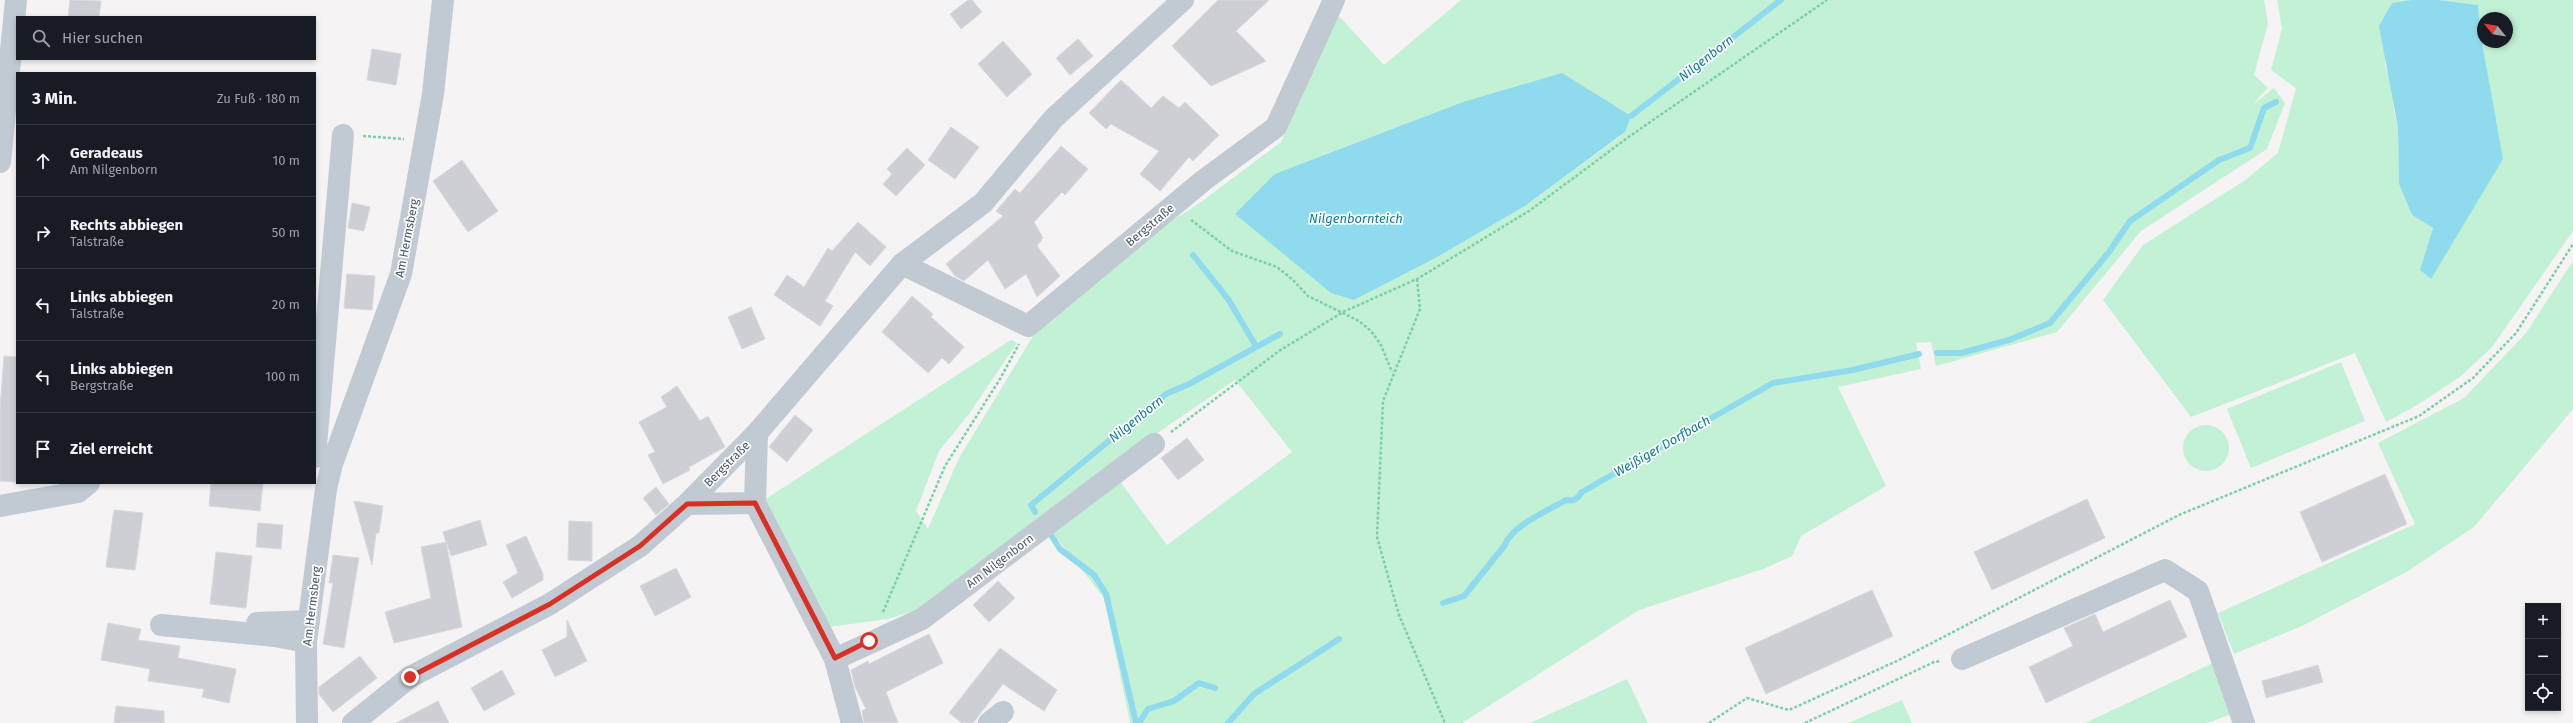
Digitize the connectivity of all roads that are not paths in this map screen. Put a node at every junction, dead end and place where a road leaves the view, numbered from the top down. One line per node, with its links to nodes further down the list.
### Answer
1 (16, 0): 6 (street)
2 (443, 0): 11 (street, Am Hermsberg)
3 (1182, 0): 7 (street, Bergstraße)
4 (1334, 0): 7 (street, Bergstraße)
5 (351, 136): 10 (street)
6 (0, 162)
7 (902, 264): 8 (street, Bergstraße)
8 (757, 433): 13 (street); 14 (street, Bergstraße)
9 (1154, 444): 20 (street, Am Nilgenborn)
10 (316, 448)
11 (321, 480): 17 (street, Am Hermsberg)
12 (88, 484): 15 (street)
13 (755, 503): 14 (street); 20 (street)
14 (687, 504): 23 (street, Bergstraße)
15 (0, 506)
16 (200, 616): 17 (street)
17 (309, 621): 19 (street, Am Hermsberg)
18 (161, 624): 19 (street)
19 (306, 642): 22 (street, Am Hermsberg)
20 (835, 658): 24 (street)
21 (1962, 659): 25 (street)
22 (307, 723)
23 (353, 723)
24 (852, 723)
25 (2244, 723)

